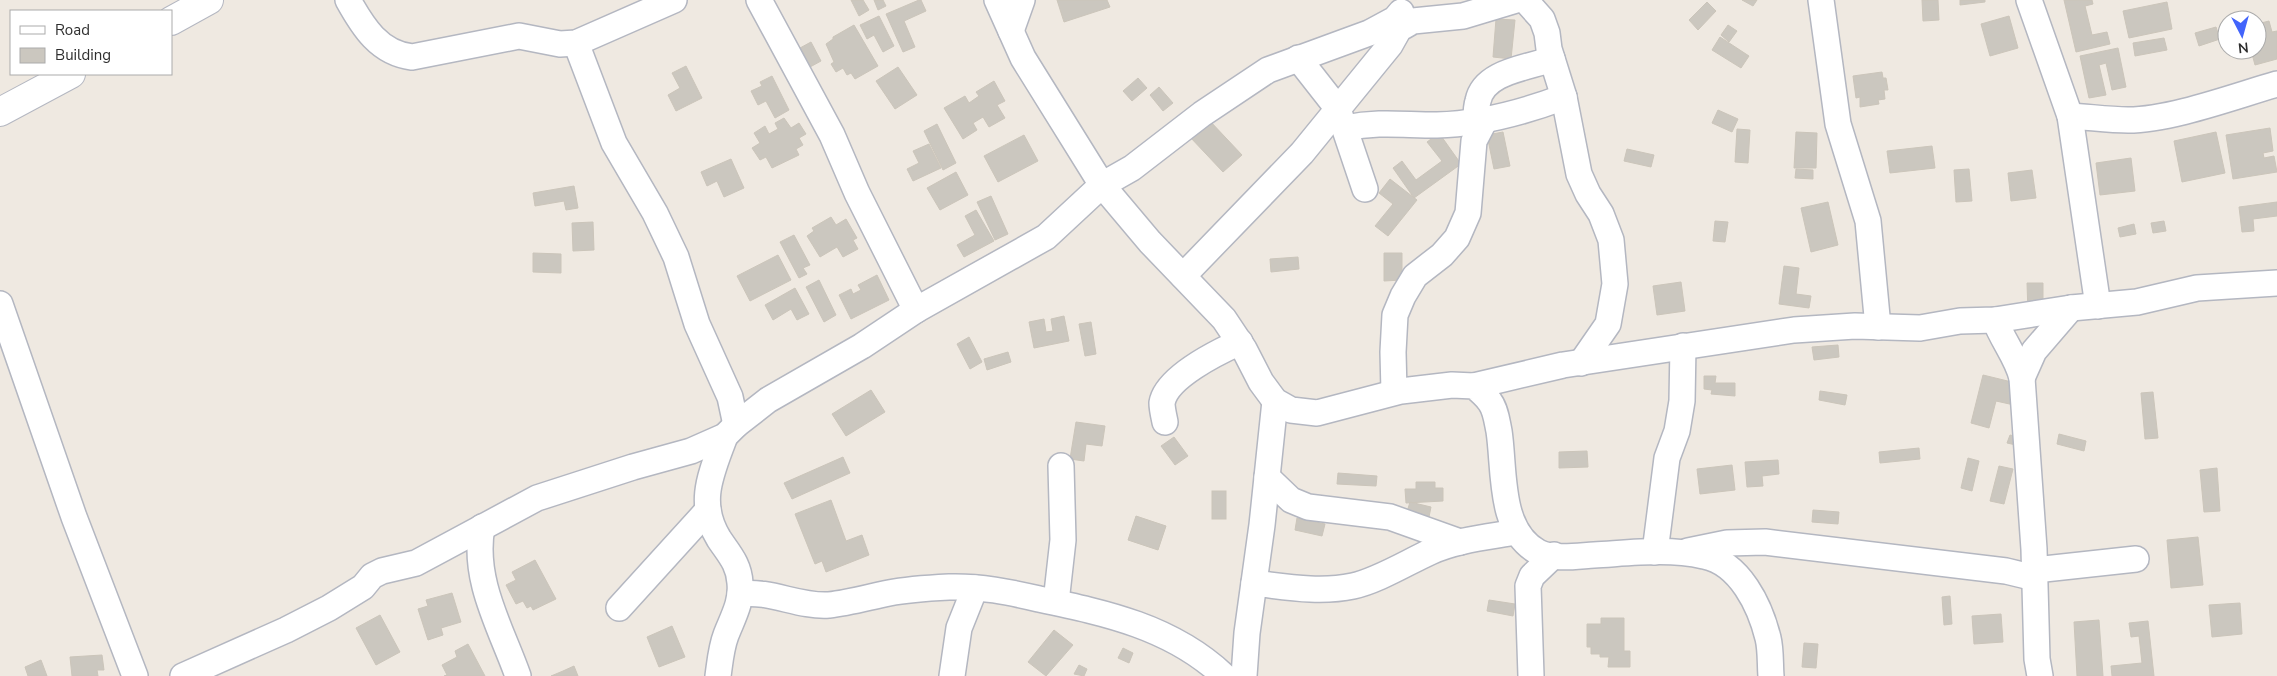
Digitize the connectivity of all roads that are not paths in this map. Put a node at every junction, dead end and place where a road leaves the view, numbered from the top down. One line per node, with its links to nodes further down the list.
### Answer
1 (209, 0): 13 (street)
2 (348, 0): 15 (street)
3 (674, 0): 15 (street)
4 (759, 0): 32 (street)
5 (998, 0): 14 (street)
6 (1022, 0): 14 (street)
7 (1516, 0): 12 (street)
8 (1525, 0): 11 (street)
9 (1821, 0): 35 (street)
10 (2029, 0): 22 (street)
11 (1547, 10): 17 (street)
12 (1402, 12): 16 (street); 23 (street)
13 (172, 20)
14 (1011, 31): 25 (street)
15 (576, 43): 45 (street)
16 (1298, 58): 23 (street); 25 (street)
17 (1552, 59): 20 (street); 24 (street)
18 (69, 75): 21 (street)
19 (2277, 84): 22 (street)
20 (1564, 97): 24 (street); 33 (street)
21 (0, 112)
22 (2070, 116): 30 (street)
23 (1341, 118): 24 (street); 26 (street); 27 (street)
24 (1481, 119): 42 (street)
25 (1102, 185): 27 (street); 32 (street)
26 (1365, 189)
27 (1183, 276): 36 (street)
28 (2277, 283): 30 (street)
29 (0, 304): 61 (street)
30 (2098, 306): 31 (street)
31 (2071, 308): 34 (street); 40 (street)
32 (916, 310): 45 (street)
33 (1609, 318): 38 (street); 39 (street)
34 (1995, 320): 35 (street); 40 (street)
35 (1878, 326): 37 (street)
36 (1240, 342): 43 (street); 44 (street)
37 (1683, 346): 38 (street); 52 (street)
38 (1649, 352): 39 (street)
39 (1581, 362): 41 (street)
40 (2022, 378): 55 (street)
41 (1474, 386): 42 (street); 50 (street)
42 (1394, 392): 43 (street)
43 (1275, 401): 47 (street)
44 (1165, 422)
45 (730, 430): 48 (street); 49 (street)
46 (1061, 466): 59 (street)
47 (1266, 477): 51 (street); 56 (street)
48 (708, 510): 58 (street); 60 (street)
49 (482, 527): 62 (street); 63 (street)
50 (1516, 532): 51 (street); 53 (street)
51 (1460, 542): 56 (street)
52 (1666, 552): 53 (street); 55 (street); 69 (street)
53 (1554, 555): 68 (street)
54 (2136, 559): 55 (street)
55 (2035, 574): 70 (street)
56 (1254, 583): 67 (street)
57 (975, 588): 58 (street); 59 (street); 65 (street)
58 (740, 594): 64 (street)
59 (1056, 602): 66 (street)
60 (619, 608)
61 (135, 676)
62 (183, 676)
63 (518, 676)
64 (718, 676)
65 (952, 676)
66 (1224, 676)
67 (1244, 676)
68 (1531, 676)
69 (1770, 676)
70 (2040, 676)

